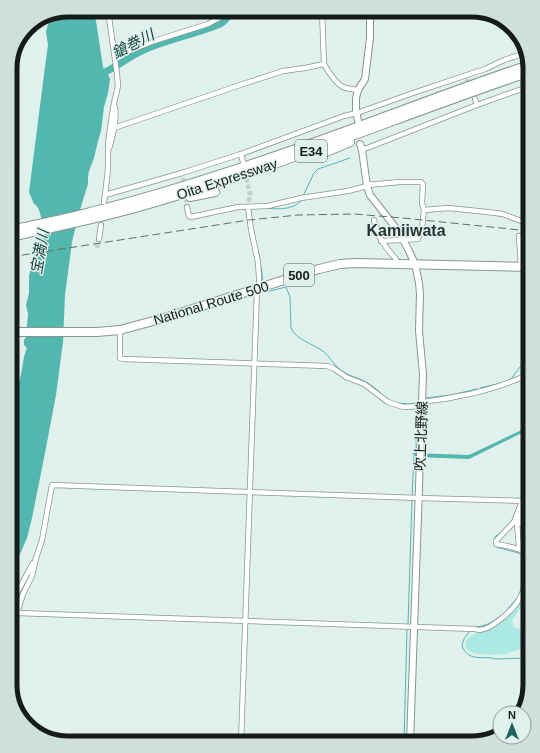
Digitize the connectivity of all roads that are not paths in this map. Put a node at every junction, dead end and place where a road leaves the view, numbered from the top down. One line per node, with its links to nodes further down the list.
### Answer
1 (109, 17): 13 (street)
2 (221, 17): 5 (street)
3 (322, 17): 7 (street)
4 (370, 17): 11 (main road)
5 (122, 54)
6 (521, 55): 16 (street)
7 (324, 64): 11 (street); 18 (street)
8 (523, 67): 32 (highway, Oita Expressway / E34)
9 (523, 74): 15 (highway, Oita Expressway / E34)
10 (523, 88): 14 (street)
11 (358, 90): 16 (main road)
12 (474, 99): 14 (street)
13 (114, 103): 18 (street); 20 (street)
14 (476, 105): 19 (street)
15 (428, 108): 22 (highway); 31 (highway, Oita Expressway / E34)
16 (357, 114): 17 (main road); 21 (street)
17 (358, 121)
18 (114, 128): 20 (street)
19 (361, 147): 24 (main road, 吹上北野線)
20 (108, 154): 26 (street)
21 (240, 154): 23 (street); 26 (street)
22 (317, 156)
23 (243, 162)
24 (367, 185): 28 (street); 30 (street); 39 (main road, 吹上北野線)
25 (215, 192): 31 (highway)
26 (105, 195): 27 (street)
27 (104, 202)
28 (187, 207)
29 (248, 208): 44 (street)
30 (424, 210): 34 (street); 39 (street)
31 (118, 212): 32 (highway, Oita Expressway / E34)
32 (89, 216): 36 (highway, Oita Expressway / E34)
33 (374, 220): 40 (street)
34 (523, 221)
35 (101, 225): 38 (street)
36 (17, 232)
37 (519, 236): 43 (street)
38 (99, 239)
39 (403, 239): 40 (street); 42 (main road, 吹上北野線)
40 (381, 240): 41 (street)
41 (396, 259)
42 (415, 264): 43 (highway, National Route 500 / 500); 44 (highway, National Route 500 / 500); 49 (main road, 吹上北野線)
43 (521, 267)
44 (258, 288): 45 (highway, National Route 500 / 500); 47 (street)
45 (120, 330): 46 (highway, National Route 500 / 500); 47 (street)
46 (17, 332)
47 (255, 363): 49 (street); 50 (street)
48 (523, 377): 49 (street)
49 (422, 404): 51 (main road, 吹上北野線)
50 (250, 492): 51 (street); 60 (street); 64 (street)
51 (419, 498): 52 (street); 65 (main road, 吹上北野線)
52 (523, 501)
53 (523, 506): 58 (street)
54 (523, 509): 56 (street)
55 (523, 523): 56 (street)
56 (517, 524): 58 (street)
57 (523, 547): 58 (street)
58 (518, 548): 59 (street)
59 (523, 551)
60 (36, 558): 62 (street); 63 (street)
61 (523, 591): 65 (street)
62 (17, 593)
63 (17, 613): 64 (street)
64 (245, 621): 65 (street); 66 (street)
65 (414, 626): 67 (main road, 吹上北野線)
66 (241, 736)
67 (410, 736)

